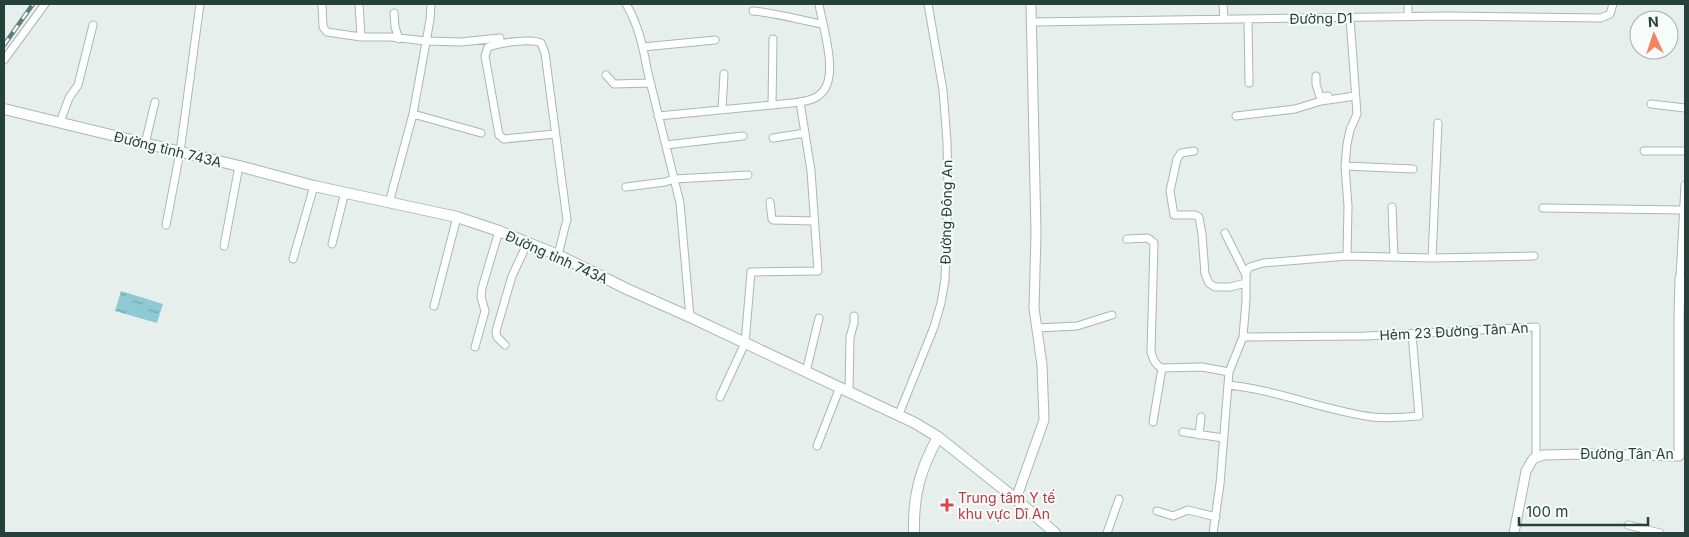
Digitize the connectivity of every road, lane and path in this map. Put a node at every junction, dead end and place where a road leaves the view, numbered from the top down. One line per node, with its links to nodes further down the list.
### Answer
1 (45, 4): 29 (street)
2 (200, 4): 58 (street)
3 (322, 4): 22 (street)
4 (359, 4): 22 (street)
5 (431, 4): 27 (street)
6 (626, 4): 28 (street)
7 (819, 4): 20 (street)
8 (928, 4): 109 (street, Đường Đông An)
9 (1031, 4): 19 (street)
10 (1223, 4): 17 (street)
11 (1408, 4): 15 (street)
12 (1613, 4): 15 (street, Đường D1)
13 (753, 11): 20 (street)
14 (394, 13): 24 (street)
15 (1408, 17): 16 (street, Đường D1)
16 (1350, 18): 18 (street, Đường D1); 35 (street)
17 (1224, 19): 18 (street, Đường D1); 19 (street, Đường D1)
18 (1248, 19): 34 (street)
19 (1032, 22): 96 (street)
20 (822, 24): 37 (street)
21 (93, 25): 46 (street)
22 (361, 37): 24 (street)
23 (500, 38): 27 (street)
24 (400, 39): 27 (street)
25 (773, 39): 39 (street)
26 (715, 40): 28 (street)
27 (426, 41): 43 (street)
28 (643, 46): 33 (street)
29 (4, 60)
30 (724, 74): 42 (street)
31 (606, 75): 33 (street)
32 (1316, 76): 35 (street)
33 (650, 83): 44 (street)
34 (1249, 83)
35 (1355, 94): 45 (street); 60 (street)
36 (155, 102): 53 (street)
37 (800, 102): 39 (street); 50 (street)
38 (1651, 104): 40 (street)
39 (772, 105): 42 (street)
40 (1685, 108)
41 (4, 109): 46 (main road, Đường tỉnh 743A)
42 (722, 110): 44 (street)
43 (413, 114): 48 (street); 69 (street)
44 (658, 116): 54 (street)
45 (1236, 116)
46 (60, 122): 53 (main road, Đường tỉnh 743A)
47 (1438, 123): 86 (street)
48 (481, 133)
49 (556, 134): 49 (street); 82 (street)
50 (805, 134): 52 (street); 74 (street)
51 (743, 136): 54 (street)
52 (773, 138)
53 (145, 144): 58 (main road, Đường tỉnh 743A)
54 (666, 145): 63 (street)
55 (1644, 150): 57 (street)
56 (1194, 151): 90 (street)
57 (1685, 151)
58 (180, 152): 59 (main road, Đường tỉnh 743A); 75 (street)
59 (239, 166): 65 (main road, Đường tỉnh 743A); 81 (street)
60 (1346, 166): 61 (street); 83 (street)
61 (1414, 169)
62 (748, 175): 63 (street)
63 (674, 179): 66 (street); 94 (street)
64 (1685, 184): 72 (street)
65 (314, 186): 67 (main road, Đường tỉnh 743A); 87 (street)
66 (626, 187)
67 (345, 192): 69 (main road, Đường tỉnh 743A); 80 (street)
68 (770, 202): 74 (street)
69 (389, 203): 73 (main road, Đường tỉnh 743A)
70 (1392, 208): 85 (street)
71 (1543, 208): 72 (street)
72 (1684, 210): 89 (street)
73 (457, 217): 76 (main road, Đường tỉnh 743A); 91 (street)
74 (814, 221): 99 (street)
75 (166, 225)
76 (499, 231): 79 (main road, Đường tỉnh 743A); 101 (street)
77 (1225, 233): 88 (street)
78 (1127, 239): 102 (street)
79 (528, 242): 82 (main road, Đường tỉnh 743A); 100 (street)
80 (332, 244)
81 (224, 246)
82 (558, 255): 94 (main road, Đường tỉnh 743A)
83 (1347, 256): 85 (street); 88 (street)
84 (1534, 256): 86 (street)
85 (1394, 258): 86 (street)
86 (1432, 258)
87 (293, 259)
88 (1246, 274): 90 (street)
89 (1683, 279): 106 (street, Đường Tân An)
90 (1246, 283): 98 (street)
91 (434, 306)
92 (1112, 315): 96 (street)
93 (854, 316): 107 (street)
94 (690, 317): 99 (main road, Đường tỉnh 743A)
95 (819, 318): 103 (street)
96 (1037, 328): 118 (street)
97 (1412, 334): 98 (street, Hẻm 23 Đường Tân An); 105 (street); 117 (street, Hẻm 23 Đường Tân An)
98 (1243, 337): 104 (street)
99 (745, 343): 103 (main road, Đường tỉnh 743A); 108 (street)
100 (505, 344)
101 (475, 347)
102 (1162, 368): 104 (street); 111 (street)
103 (806, 372): 107 (main road, Đường tỉnh 743A)
104 (1229, 372): 105 (street)
105 (1228, 385): 115 (street)
106 (1682, 385): 117 (street, Đường Tân An)
107 (844, 389): 109 (main road, Đường tỉnh 743A); 116 (street)
108 (720, 397)
109 (899, 414): 114 (main road, Đường tỉnh 743A)
110 (1201, 417): 113 (street)
111 (1154, 422)
112 (1183, 432): 113 (street)
113 (1199, 435): 115 (street)
114 (938, 436): 118 (main road, Đường tỉnh 743A); 123 (main road)
115 (1223, 438): 121 (street)
116 (817, 446)
117 (1536, 457): 127 (street)
118 (1016, 498): 124 (main road, Đường tỉnh 743A)
119 (1119, 499): 125 (street)
120 (1157, 511): 121 (street)
121 (1216, 516): 126 (street)
122 (1628, 525): 128 (street)
123 (914, 533)
124 (1055, 533)
125 (1107, 533)
126 (1213, 533)
127 (1514, 533)
128 (1660, 533)

